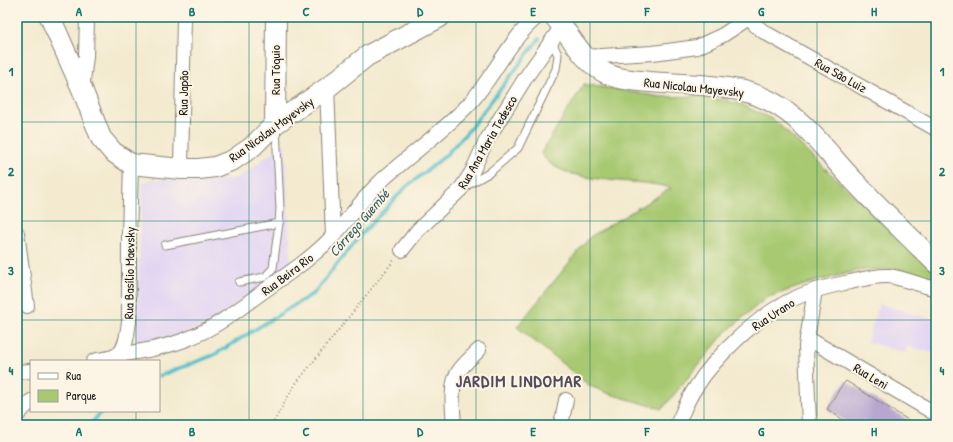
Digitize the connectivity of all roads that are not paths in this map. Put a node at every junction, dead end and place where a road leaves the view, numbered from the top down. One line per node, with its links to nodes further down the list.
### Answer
1 (50, 17): 11 (street, Rua Nicolau Mayevsky)
2 (87, 17): 11 (street)
3 (184, 17): 15 (street, Rua Japão)
4 (276, 17): 12 (street, Rua Tóquio)
5 (440, 17): 10 (street, Rua Nicolau Mayevsky)
6 (537, 17): 19 (street, Rua Beira Rio)
7 (750, 17): 9 (street); 13 (street, Rua São Luiz)
8 (556, 28): 9 (street, Rua Nicolau Mayevsky); 16 (street, Rua Ana Maria Tedesco); 16 (lane)
9 (584, 57): 22 (street, Rua Nicolau Mayevsky)
10 (327, 88): 12 (street, Rua Nicolau Mayevsky); 19 (street)
11 (82, 89): 14 (street, Rua Nicolau Mayevsky)
12 (275, 124): 15 (street, Rua Nicolau Mayevsky); 17 (lane)
13 (936, 129)
14 (131, 164): 15 (street, Rua Nicolau Mayevsky); 29 (street, Rua Basílio Maevsky)
15 (182, 169)
16 (460, 190): 21 (street, Rua Ana Maria Tedesco)
17 (279, 223): 20 (lane); 23 (lane)
18 (17, 233): 26 (street)
19 (333, 236): 29 (street, Rua Beira Rio)
20 (165, 245)
21 (402, 250)
22 (936, 263)
23 (239, 282)
24 (815, 290): 25 (street, Rua Urano); 27 (street); 39 (street, Rua Urano)
25 (936, 290)
26 (27, 306)
27 (807, 338): 35 (street, Rua Leni); 40 (street)
28 (479, 350): 37 (street)
29 (117, 355): 30 (street)
30 (98, 360)
31 (30, 371): 32 (street)
32 (17, 372)
33 (566, 400): 38 (street)
34 (30, 402): 36 (street)
35 (936, 414)
36 (17, 415)
37 (454, 425)
38 (561, 425)
39 (677, 425)
40 (809, 425)

